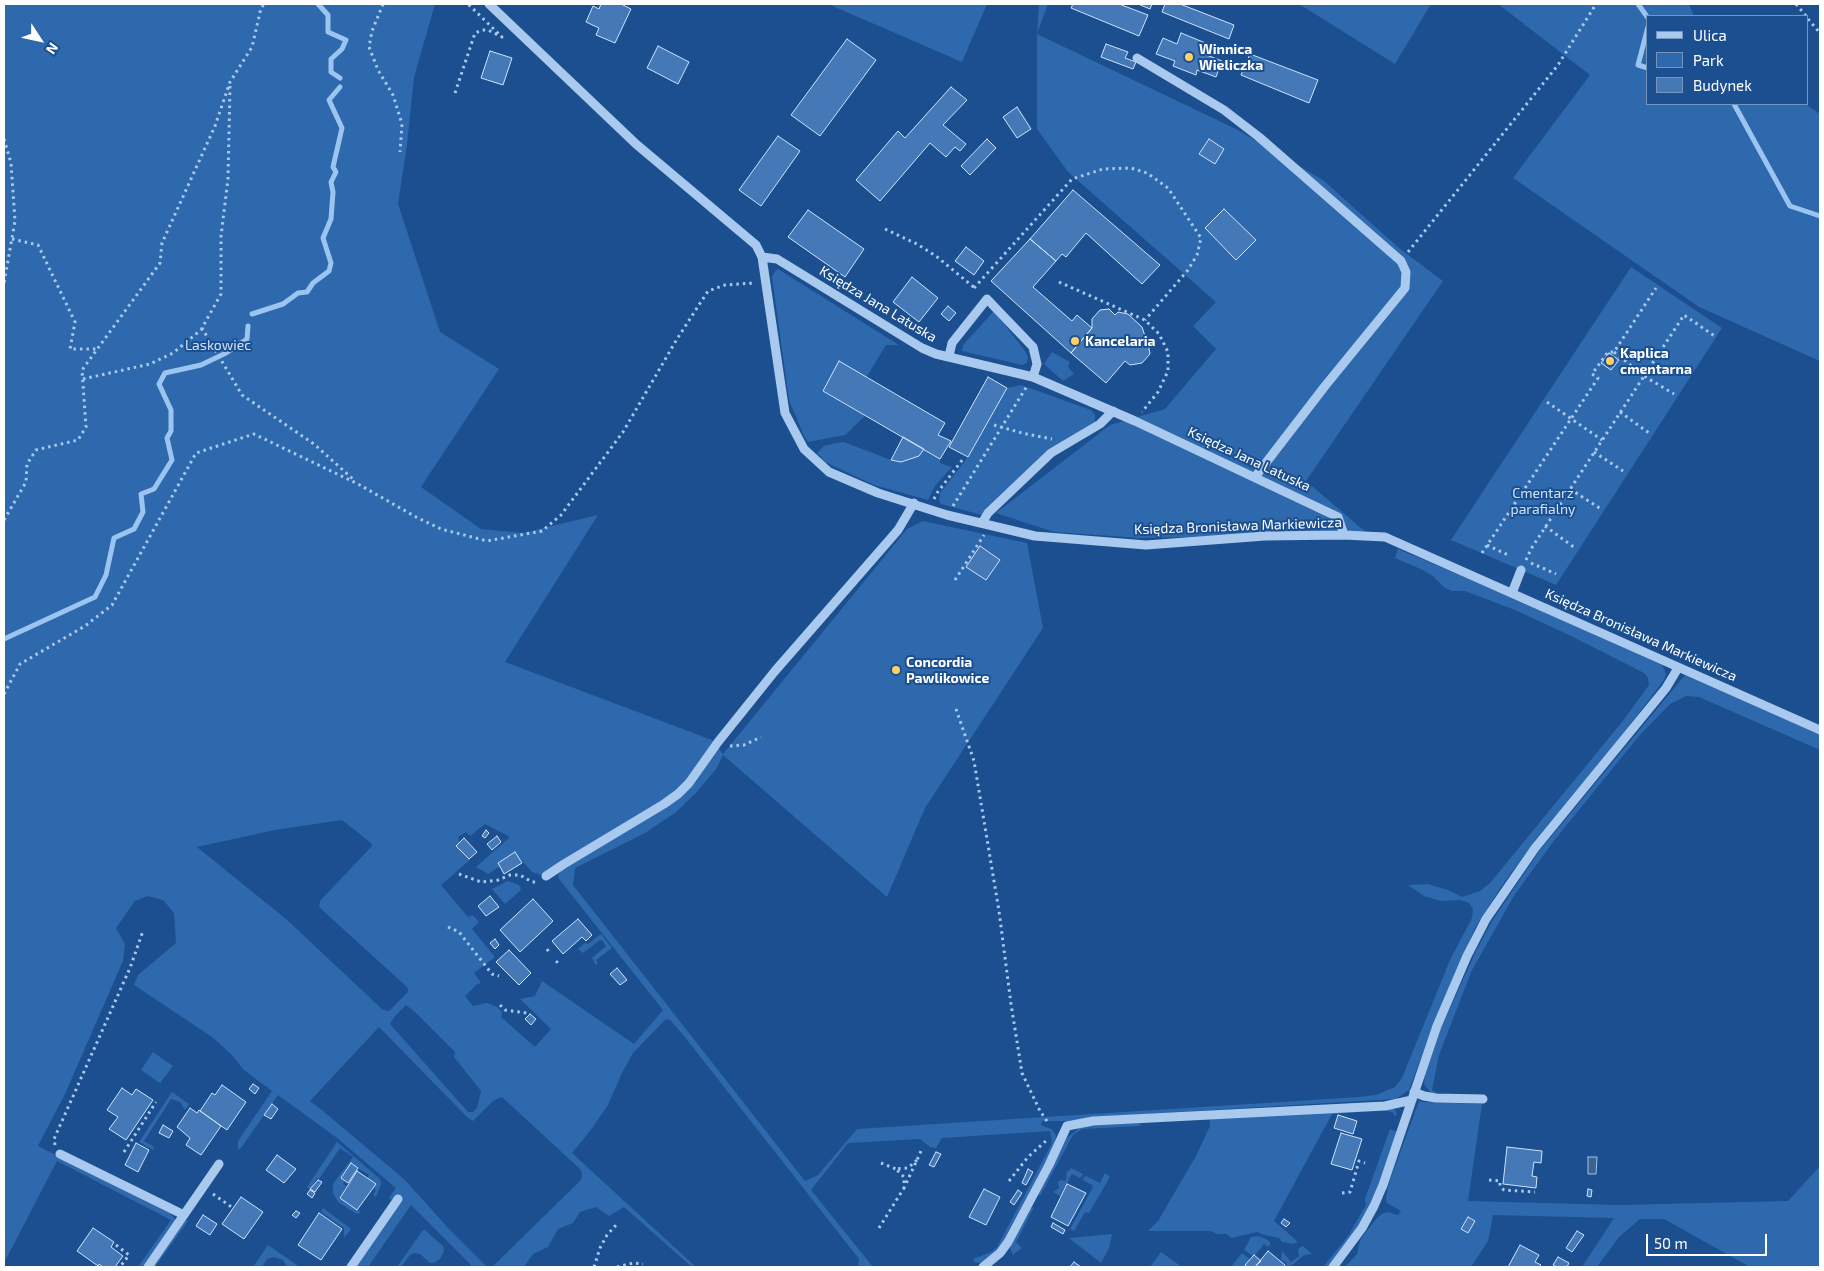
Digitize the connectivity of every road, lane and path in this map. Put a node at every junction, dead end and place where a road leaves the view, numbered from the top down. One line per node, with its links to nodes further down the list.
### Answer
1 (264, 4): 11 (path)
2 (383, 4): 14 (path)
3 (468, 4): 12 (path)
4 (489, 4): 17 (street)
5 (1596, 4): 18 (path)
6 (1796, 4): 7 (path)
7 (1805, 15)
8 (1809, 20): 9 (path)
9 (1820, 33)
10 (1137, 58): 18 (street)
11 (230, 82): 26 (path); 28 (path)
12 (455, 93)
13 (4, 139): 16 (path)
14 (400, 152)
15 (885, 229): 22 (path)
16 (12, 239): 21 (path); 28 (path)
17 (762, 257): 19 (street, Księdza Bronisława Markiewicza); 30 (street, Księdza Jana Latuska)
18 (1401, 261): 48 (street)
19 (766, 281): 49 (path); 51 (street, Księdza Bronisława Markiewicza)
20 (1059, 282): 25 (path)
21 (4, 283)
22 (974, 288): 24 (path); 25 (path)
23 (1656, 288): 29 (path)
24 (987, 299): 30 (street); 32 (street)
25 (1145, 320): 39 (path)
26 (202, 328): 33 (path); 49 (path)
27 (1716, 336): 31 (path)
28 (98, 349): 33 (path)
29 (1614, 352): 31 (path); 38 (path)
30 (948, 356): 32 (street, Księdza Jana Latuska)
31 (1644, 376): 34 (path); 37 (path)
32 (1033, 377): 36 (street, Księdza Jana Latuska); 41 (path)
33 (83, 379): 55 (path)
34 (1674, 394)
35 (1547, 402): 38 (path)
36 (1113, 412): 39 (street, Księdza Jana Latuska); 44 (street)
37 (1620, 412): 42 (path); 43 (path)
38 (1572, 419): 43 (path); 59 (path)
39 (1135, 421): 48 (street, Księdza Jana Latuska)
40 (994, 425): 41 (path)
41 (1001, 428): 44 (path); 54 (path)
42 (1649, 432)
43 (1602, 440): 45 (path)
44 (1070, 442): 56 (street)
45 (1594, 452): 47 (path); 50 (path)
46 (963, 459): 52 (path)
47 (1623, 471)
48 (1255, 477): 58 (street, Księdza Jana Latuska)
49 (358, 484): 69 (path)
50 (1570, 489): 53 (path); 57 (path)
51 (914, 503): 52 (street, Księdza Bronisława Markiewicza); 73 (street)
52 (931, 509): 54 (street, Księdza Bronisława Markiewicza)
53 (1601, 509)
54 (947, 515): 56 (street, Księdza Bronisława Markiewicza)
55 (4, 520)
56 (982, 523): 58 (street, Księdza Bronisława Markiewicza); 66 (path)
57 (1545, 526): 60 (path); 63 (path)
58 (1344, 535): 67 (street, Księdza Bronisława Markiewicza)
59 (1487, 545): 61 (path); 62 (path)
60 (1575, 548)
61 (1482, 553)
62 (1508, 555)
63 (1525, 560): 64 (path); 65 (path)
64 (1521, 570): 67 (street)
65 (1556, 574)
66 (955, 580)
67 (1512, 592): 68 (street, Księdza Bronisława Markiewicza)
68 (1678, 668): 71 (street, Księdza Bronisława Markiewicza); 81 (street)
69 (4, 694)
70 (956, 709): 84 (path)
71 (1820, 730)
72 (761, 738): 73 (path)
73 (711, 753): 75 (street)
74 (459, 874): 75 (path)
75 (543, 880)
76 (448, 927): 78 (path)
77 (143, 931): 88 (path)
78 (499, 976)
79 (500, 1005): 80 (path)
80 (527, 1013)
81 (1413, 1096): 82 (street); 112 (street); 113 (street)
82 (1483, 1099)
83 (156, 1102): 87 (path)
84 (1049, 1124)
85 (1051, 1137): 95 (path)
86 (921, 1151): 89 (path)
87 (124, 1152)
88 (60, 1154): 102 (street)
89 (917, 1160): 93 (path); 96 (path)
90 (880, 1163): 93 (path)
91 (1365, 1163): 99 (path)
92 (219, 1164): 102 (street)
93 (896, 1169): 96 (path)
94 (1489, 1180): 98 (path)
95 (1009, 1181)
96 (904, 1188): 104 (path)
97 (207, 1190): 101 (path)
98 (1535, 1192)
99 (1342, 1193)
100 (398, 1199): 109 (street)
101 (233, 1208)
102 (184, 1215): 108 (street)
103 (617, 1224): 110 (path)
104 (879, 1228)
105 (116, 1245): 107 (path)
106 (643, 1264): 111 (path)
107 (120, 1267)
108 (148, 1267)
109 (351, 1267)
110 (594, 1267)
111 (617, 1267)
112 (982, 1267)
113 (1333, 1267)

